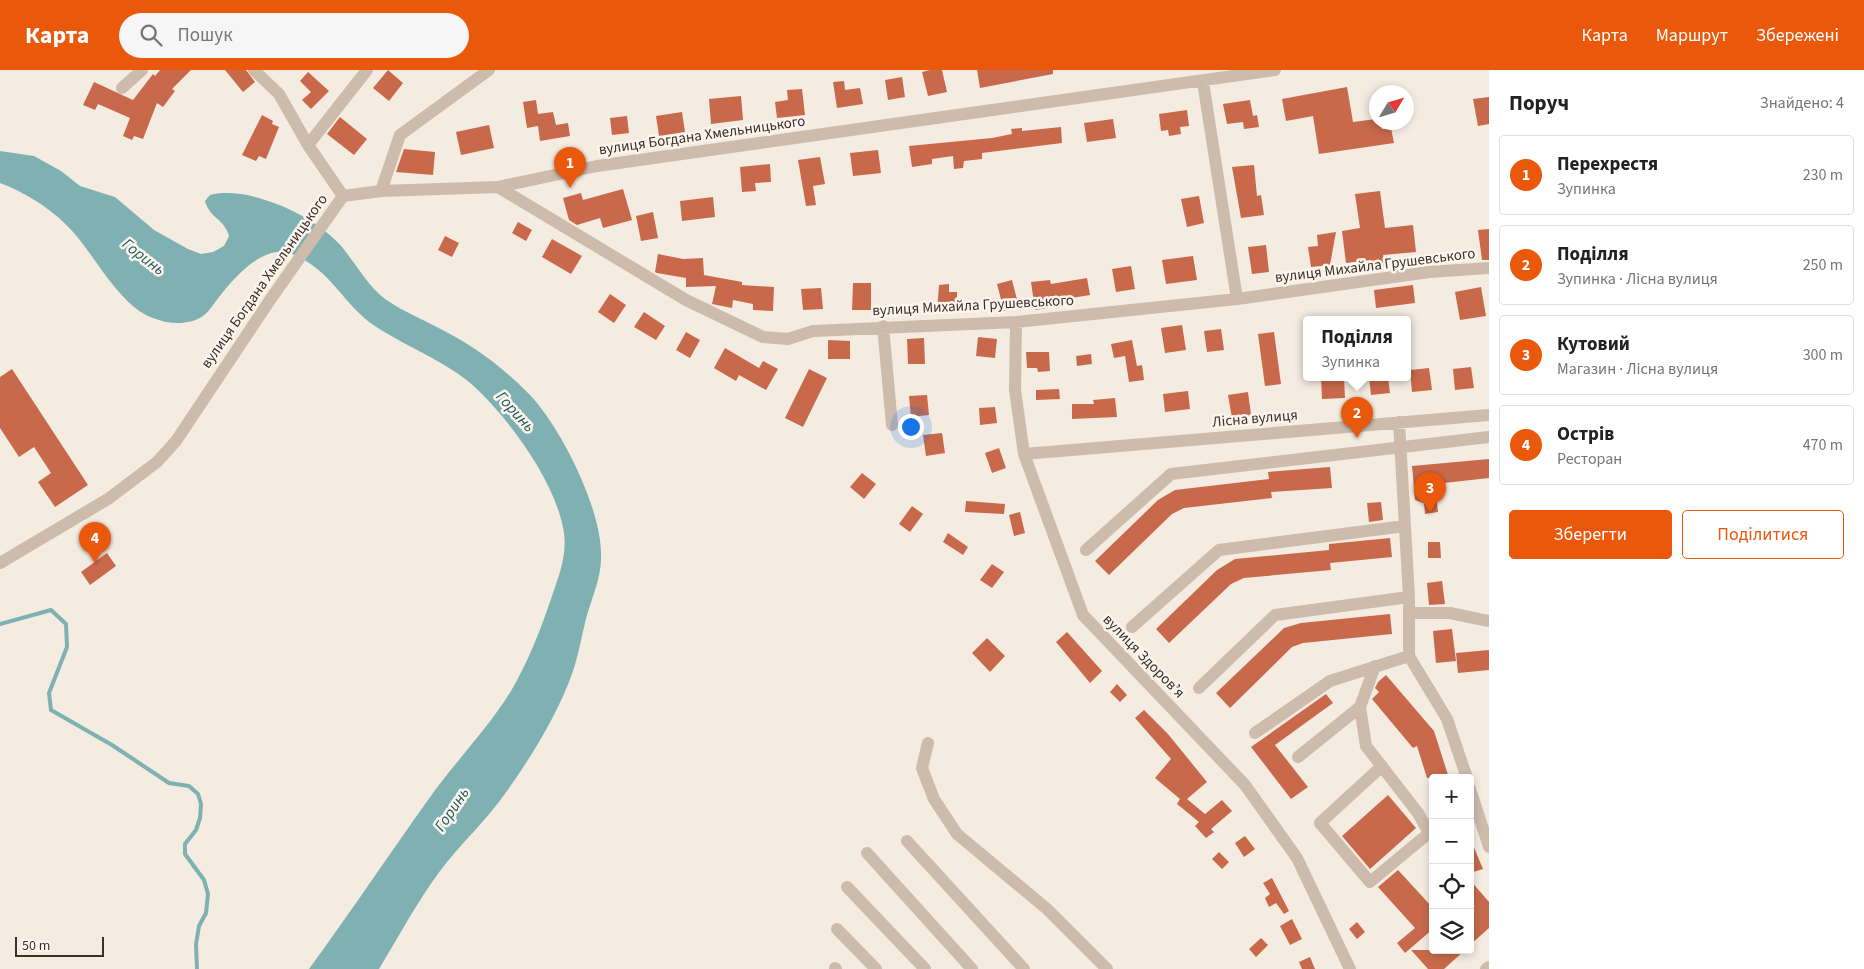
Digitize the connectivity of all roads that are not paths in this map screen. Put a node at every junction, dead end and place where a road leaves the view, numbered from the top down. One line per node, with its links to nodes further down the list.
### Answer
1 (142, 70): 7 (street)
2 (254, 70): 8 (street)
3 (367, 70): 8 (street)
4 (489, 70): 10 (street)
5 (1270, 70): 6 (street, вулиця Богдана Хмельницького)
6 (1203, 82): 9 (street, вулиця Богдана Хмельницького); 13 (street)
7 (122, 88)
8 (308, 145): 11 (street)
9 (498, 187): 10 (street, вулиця Богдана Хмельницького); 15 (street, вулиця Михайла Грушевського)
10 (381, 191): 11 (street, вулиця Богдана Хмельницького)
11 (343, 196): 24 (street, вулиця Богдана Хмельницького)
12 (1489, 268): 13 (street, вулиця Михайла Грушевського)
13 (1237, 299): 14 (street, вулиця Михайла Грушевського)
14 (1016, 322): 15 (street, вулиця Михайла Грушевського); 21 (street, вулиця Здоровʼя)
15 (883, 326): 18 (street)
16 (1489, 415): 17 (street, Лісна вулиця)
17 (1399, 422): 20 (street); 21 (street, Лісна вулиця)
18 (892, 425)
19 (1489, 437): 20 (street)
20 (1399, 447): 22 (street); 23 (street)
21 (1024, 454): 49 (street, вулиця Здоровʼя)
22 (1405, 526): 25 (street); 28 (street)
23 (1086, 550)
24 (0, 563)
25 (1409, 597): 26 (street); 31 (street)
26 (1409, 613): 27 (street); 29 (street)
27 (1489, 621)
28 (1132, 627)
29 (1408, 656): 30 (street); 37 (street)
30 (1376, 666): 32 (street); 33 (street)
31 (1199, 688)
32 (1360, 707): 35 (street); 36 (street)
33 (1255, 733)
34 (928, 743): 48 (street)
35 (1298, 757)
36 (1382, 766): 36 (street)
37 (1465, 774)
38 (1474, 801): 40 (street)
39 (907, 841): 47 (street)
40 (1489, 847)
41 (867, 853): 46 (street)
42 (847, 887): 45 (street)
43 (837, 929): 44 (street)
44 (876, 969)
45 (925, 969)
46 (972, 969)
47 (1024, 969)
48 (1107, 969)
49 (1350, 969)

